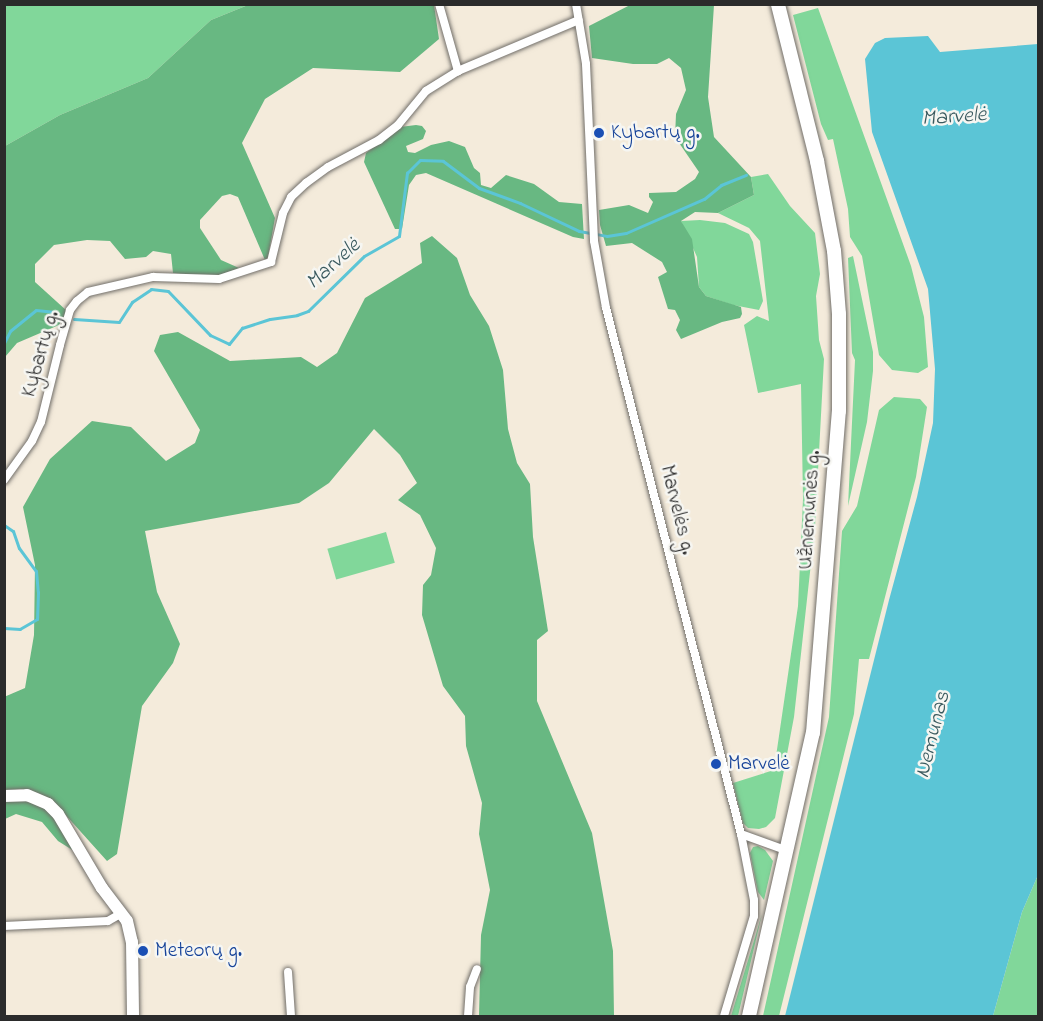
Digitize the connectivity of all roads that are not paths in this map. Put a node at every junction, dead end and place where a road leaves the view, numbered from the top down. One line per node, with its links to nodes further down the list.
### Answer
1 (439, 4): 5 (street)
2 (576, 4): 4 (street, Marvelės g.)
3 (778, 4): 9 (main road, Užnemunės g.)
4 (579, 20): 5 (street, Kybartų g.); 8 (street, Marvelės g.)
5 (458, 71): 6 (street, Kybartų g.)
6 (4, 480)
7 (4, 796): 10 (street)
8 (741, 834): 9 (street); 17 (street, Marvelės g.)
9 (789, 852): 18 (main road, Užnemunės g.)
10 (122, 913): 11 (street); 14 (street)
11 (4, 926)
12 (477, 969): 16 (street)
13 (288, 972): 15 (street)
14 (133, 1017)
15 (291, 1017)
16 (468, 1017)
17 (724, 1017)
18 (749, 1017)

